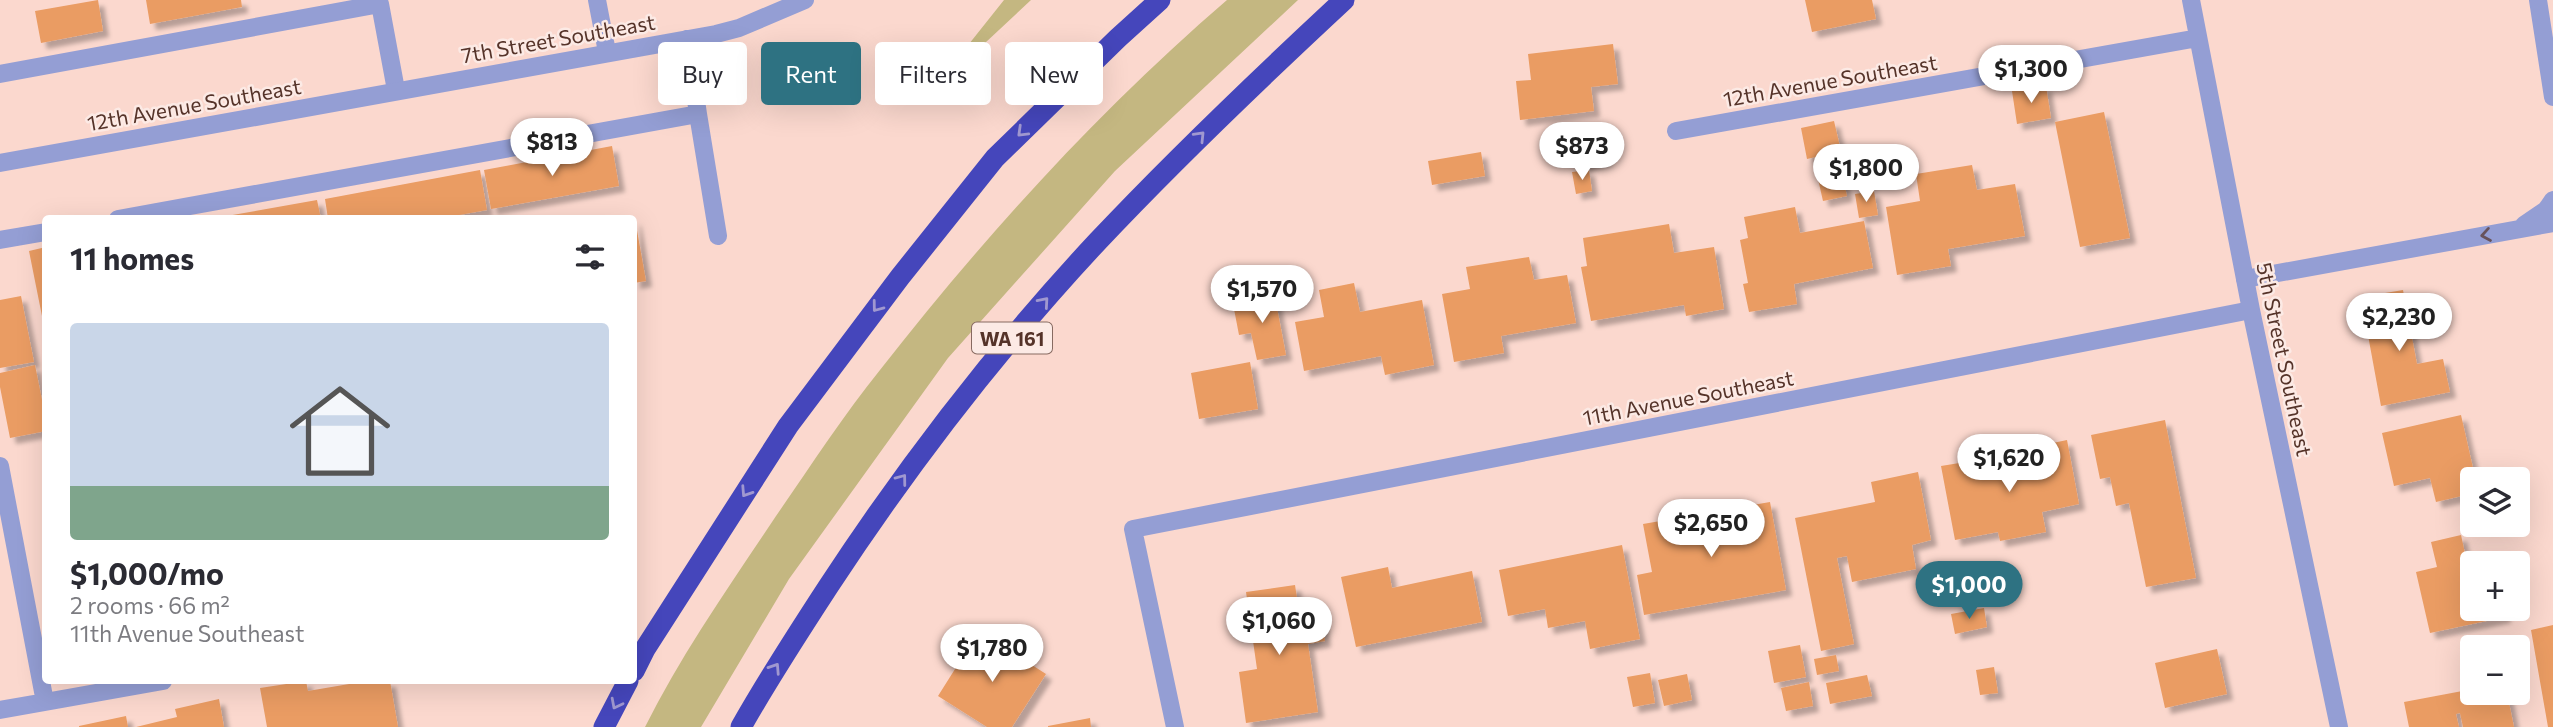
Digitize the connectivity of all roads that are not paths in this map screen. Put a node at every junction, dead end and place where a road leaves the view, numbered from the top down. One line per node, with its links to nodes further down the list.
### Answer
1 (597, 0): 9 (street)
2 (805, 0): 8 (street, 7th Street Southeast)
3 (1160, 0): 26 (highway, one-way to 26)
4 (1344, 0): 32 (highway, WA 161, one-way to 4)
5 (2192, 0): 7 (street, 5th Street Southeast)
6 (2538, 0): 12 (street)
7 (2198, 38): 14 (street, 12th Avenue Southeast); 23 (street, 5th Street Southeast)
8 (687, 39): 9 (street, 7th Street Southeast); 13 (street)
9 (607, 52): 11 (street, 7th Street Southeast)
10 (0, 74): 11 (street)
11 (397, 90): 15 (street, 12th Avenue Southeast)
12 (2553, 97)
13 (698, 114): 17 (street); 21 (street)
14 (1676, 131)
15 (0, 163)
16 (2553, 200): 19 (street)
17 (140, 215)
18 (2553, 223): 19 (street)
19 (2518, 230): 23 (street, one-way to 23)
20 (42, 233): 22 (street)
21 (719, 236)
22 (0, 240)
23 (2245, 279): 24 (street, 5th Street Southeast)
24 (2251, 310): 33 (street, 11th Avenue Southeast); 34 (street, 5th Street Southeast)
25 (0, 466): 29 (street)
26 (637, 665)
27 (146, 684): 29 (street)
28 (626, 684): 31 (highway, one-way to 31)
29 (45, 702): 30 (street)
30 (0, 710)
31 (604, 727)
32 (741, 727)
33 (1175, 727)
34 (2339, 727)

